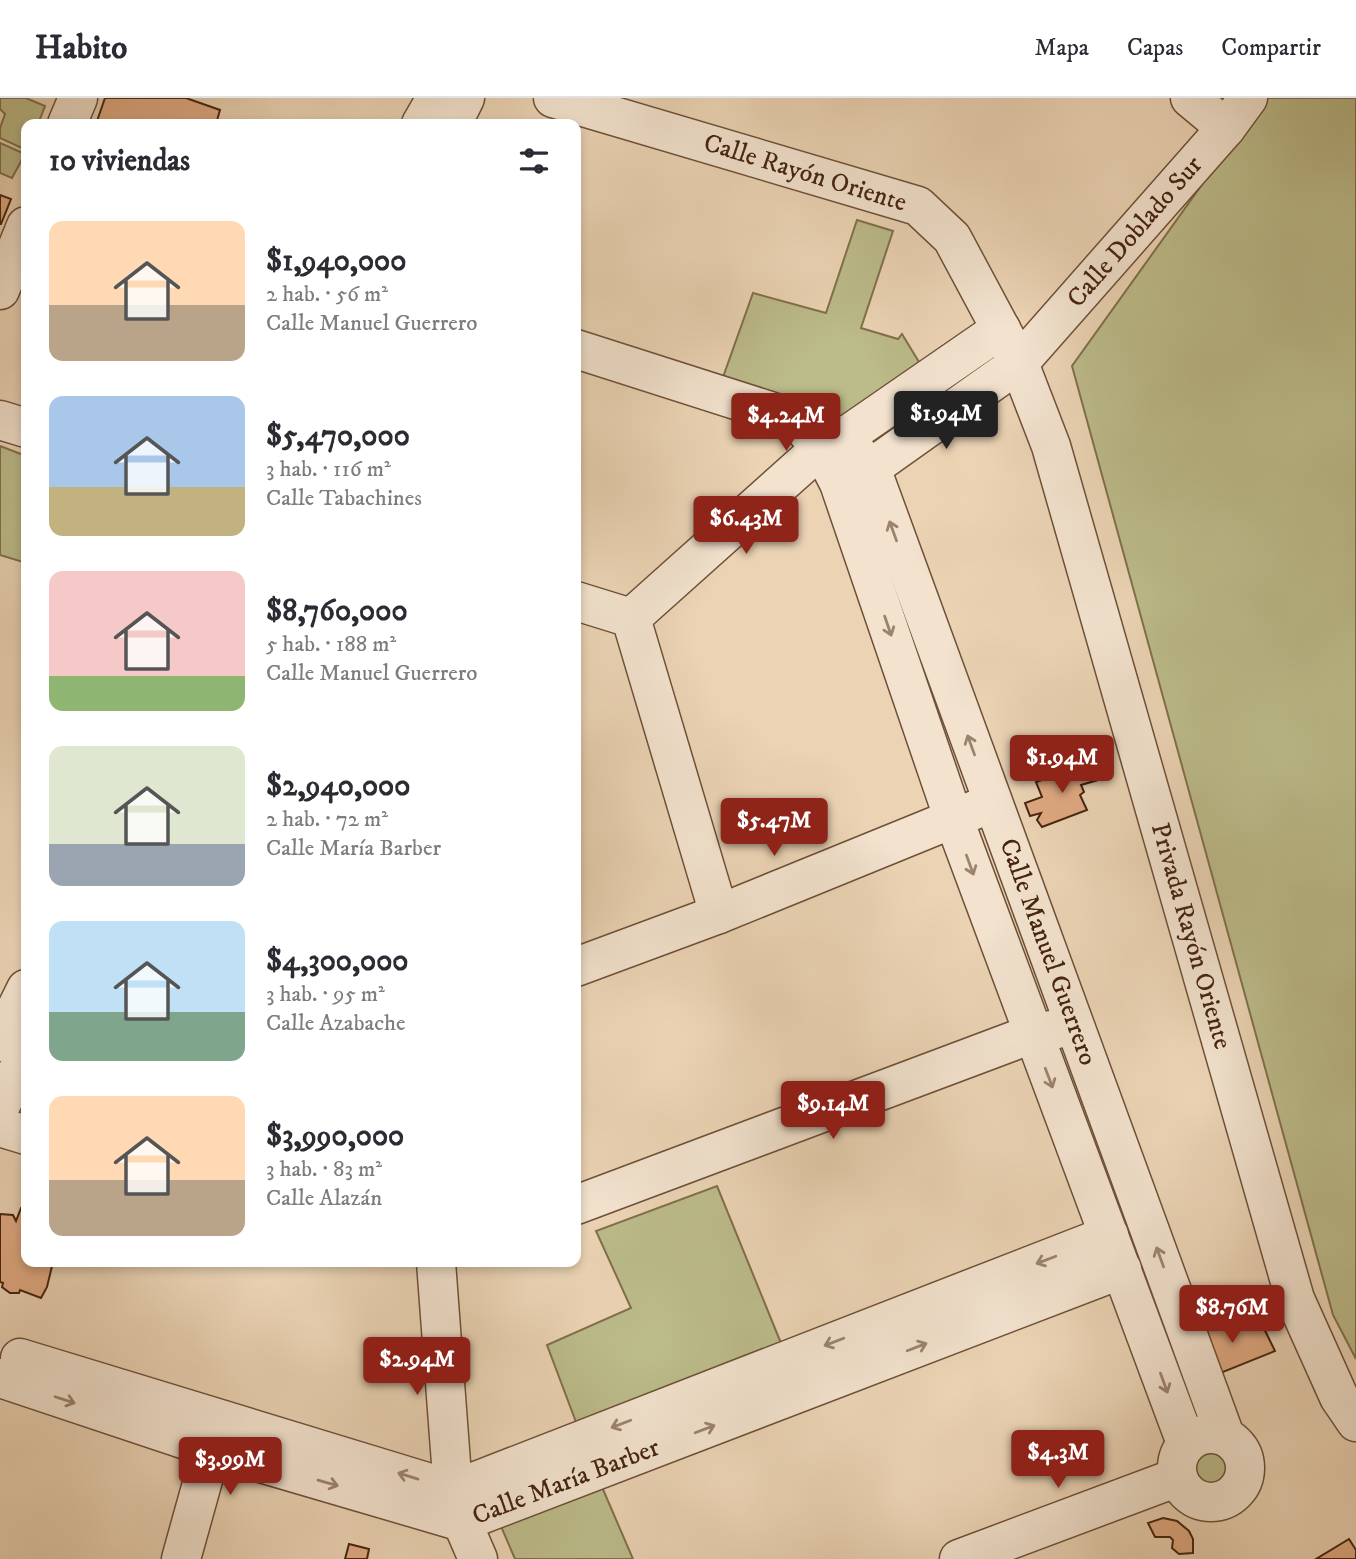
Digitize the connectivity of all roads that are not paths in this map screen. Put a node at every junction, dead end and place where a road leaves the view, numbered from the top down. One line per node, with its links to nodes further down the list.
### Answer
1 (78, 98): 7 (street)
2 (436, 98): 8 (street)
3 (465, 98): 9 (street)
4 (553, 98): 13 (street, Calle Rayón Oriente)
5 (1190, 98): 10 (street)
6 (1248, 98): 10 (street, Calle Doblado Sur)
7 (69, 119)
8 (424, 119)
9 (454, 119)
10 (1226, 128): 15 (street, Calle Doblado Sur)
11 (21, 238): 12 (street)
12 (0, 290)
13 (1001, 329): 15 (street, Calle Rayón Oriente); 18 (street)
14 (581, 351): 18 (street, Calle Manuel Guerrero)
15 (1019, 363): 19 (street); 39 (street, Privada Rayón Oriente)
16 (0, 420): 17 (street)
17 (21, 426)
18 (832, 443): 19 (street, Calle Manuel Guerrero); 21 (street)
19 (855, 475): 22 (street, Calle Manuel Guerrero, one-way to 19); 23 (street, Calle Manuel Guerrero, one-way to 23)
20 (581, 603): 21 (street)
21 (631, 618): 24 (street)
22 (992, 804): 23 (street); 27 (street, Calle Manuel Guerrero)
23 (953, 817): 24 (street); 28 (street, Calle Manuel Guerrero, one-way to 28)
24 (719, 914): 25 (street)
25 (581, 965)
26 (21, 999): 29 (street)
27 (1075, 1025): 28 (street); 41 (street, Calle Manuel Guerrero, one-way to 27)
28 (1032, 1034): 34 (street); 35 (street, Calle Manuel Guerrero, one-way to 35)
29 (0, 1042)
30 (21, 1063): 31 (street)
31 (0, 1107)
32 (0, 1127): 33 (street)
33 (21, 1133)
34 (581, 1203)
35 (1116, 1252): 42 (street, Calle Manuel Guerrero, one-way to 42); 43 (street, Calle María Barber)
36 (436, 1267): 43 (street)
37 (0, 1352): 40 (street, Calle María Barber)
38 (0, 1378): 40 (street, Calle María Barber, one-way to 40)
39 (1356, 1422)
40 (217, 1434): 43 (street, Calle María Barber); 44 (street)
41 (1225, 1436): 42 (street); 42 (street)
42 (1182, 1460): 46 (street)
43 (458, 1506): 45 (street)
44 (181, 1559)
45 (478, 1559)
46 (959, 1559)

